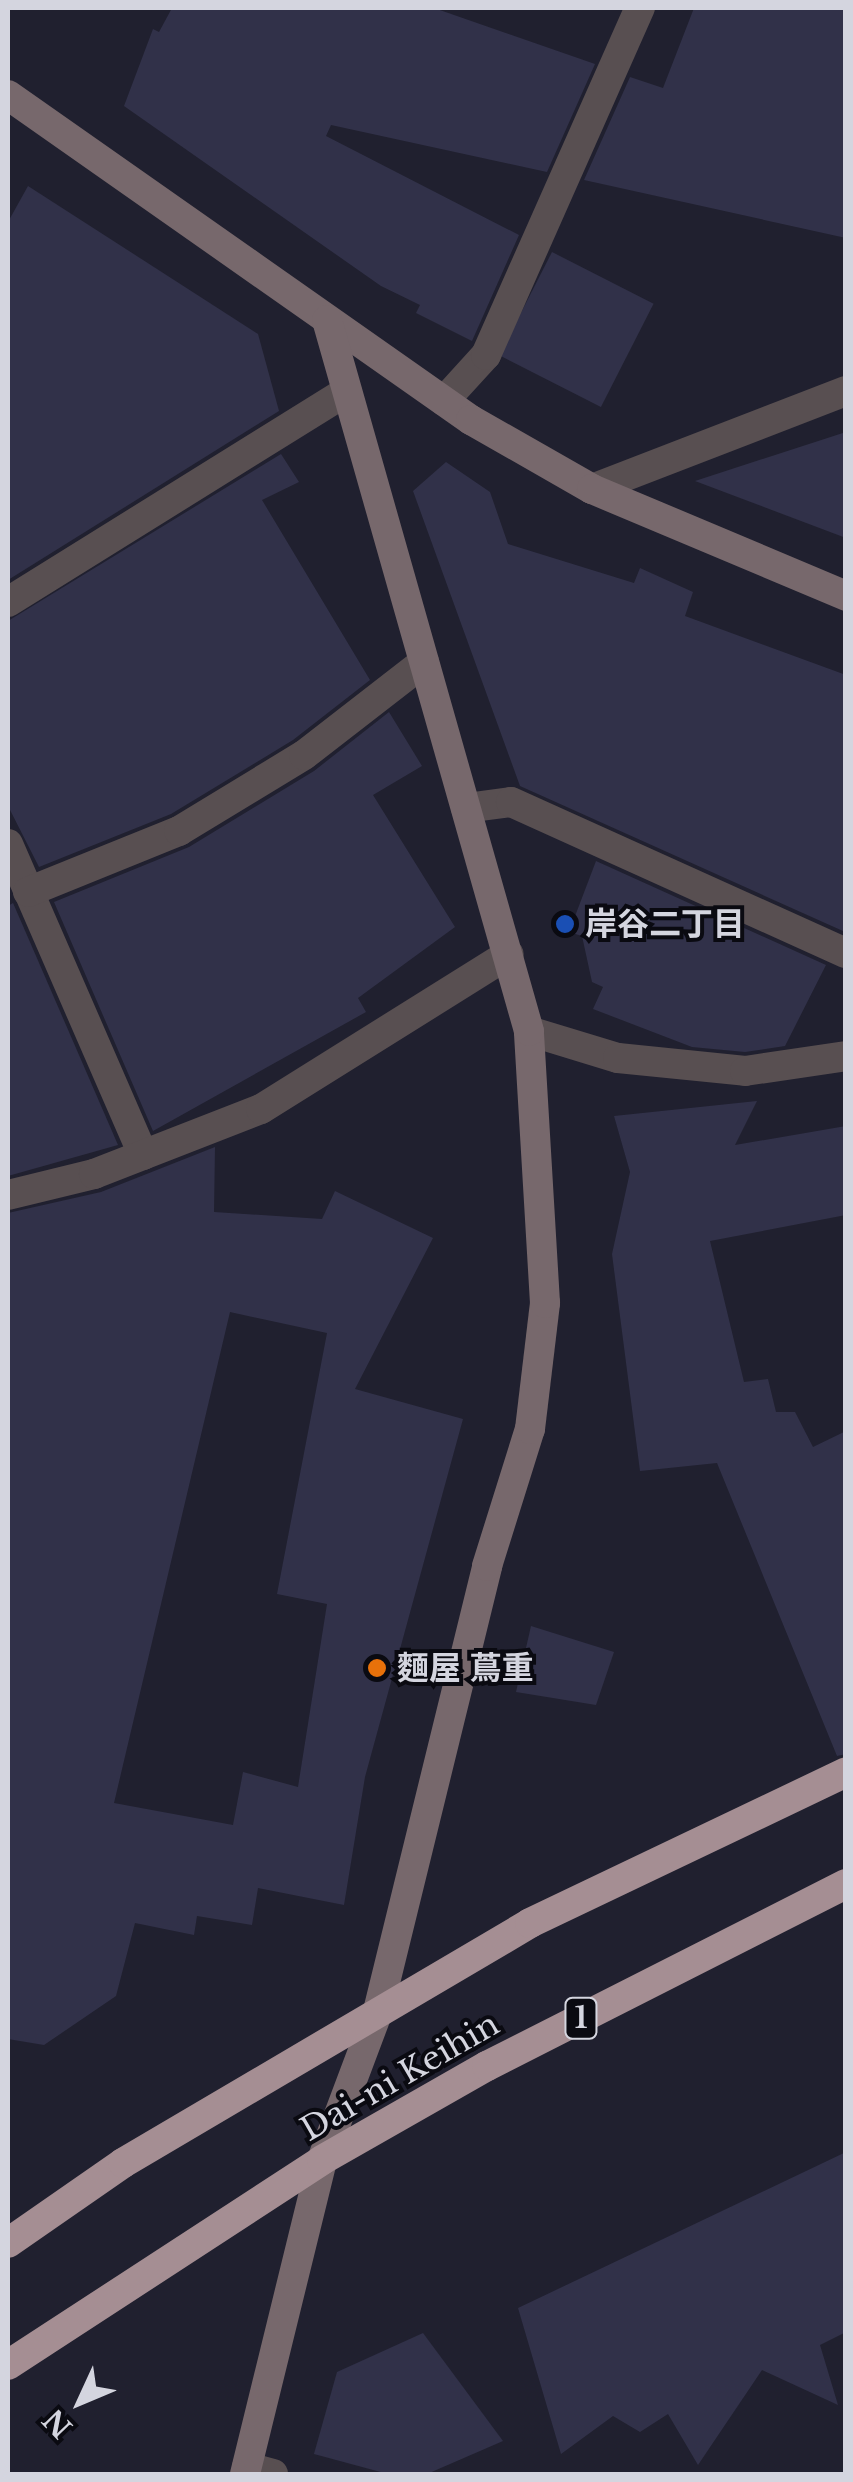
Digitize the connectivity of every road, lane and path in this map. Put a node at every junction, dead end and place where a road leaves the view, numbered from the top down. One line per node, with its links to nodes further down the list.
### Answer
1 (640, 8): 6 (street)
2 (8, 95): 3 (street)
3 (327, 320): 4 (street); 6 (street)
4 (347, 391): 9 (street); 10 (street)
5 (846, 391): 7 (street)
6 (444, 401): 7 (street)
7 (592, 489): 8 (street)
8 (846, 596)
9 (8, 602)
10 (424, 662): 11 (street); 13 (street)
11 (466, 808): 14 (street); 15 (street)
12 (8, 844): 13 (street)
13 (28, 892): 18 (street)
14 (846, 953)
15 (509, 954): 16 (street); 18 (street)
16 (530, 1031): 17 (street); 22 (street)
17 (846, 1056)
18 (142, 1155): 19 (street)
19 (8, 1195)
20 (846, 1772): 22 (highway, Dai-ni Keihin)
21 (846, 1884): 23 (highway, Dai-ni Keihin / 1)
22 (378, 2011): 23 (street); 24 (highway, Dai-ni Keihin)
23 (322, 2160): 25 (highway, Dai-ni Keihin / 1); 26 (street)
24 (8, 2244)
25 (8, 2365)
26 (255, 2472)

